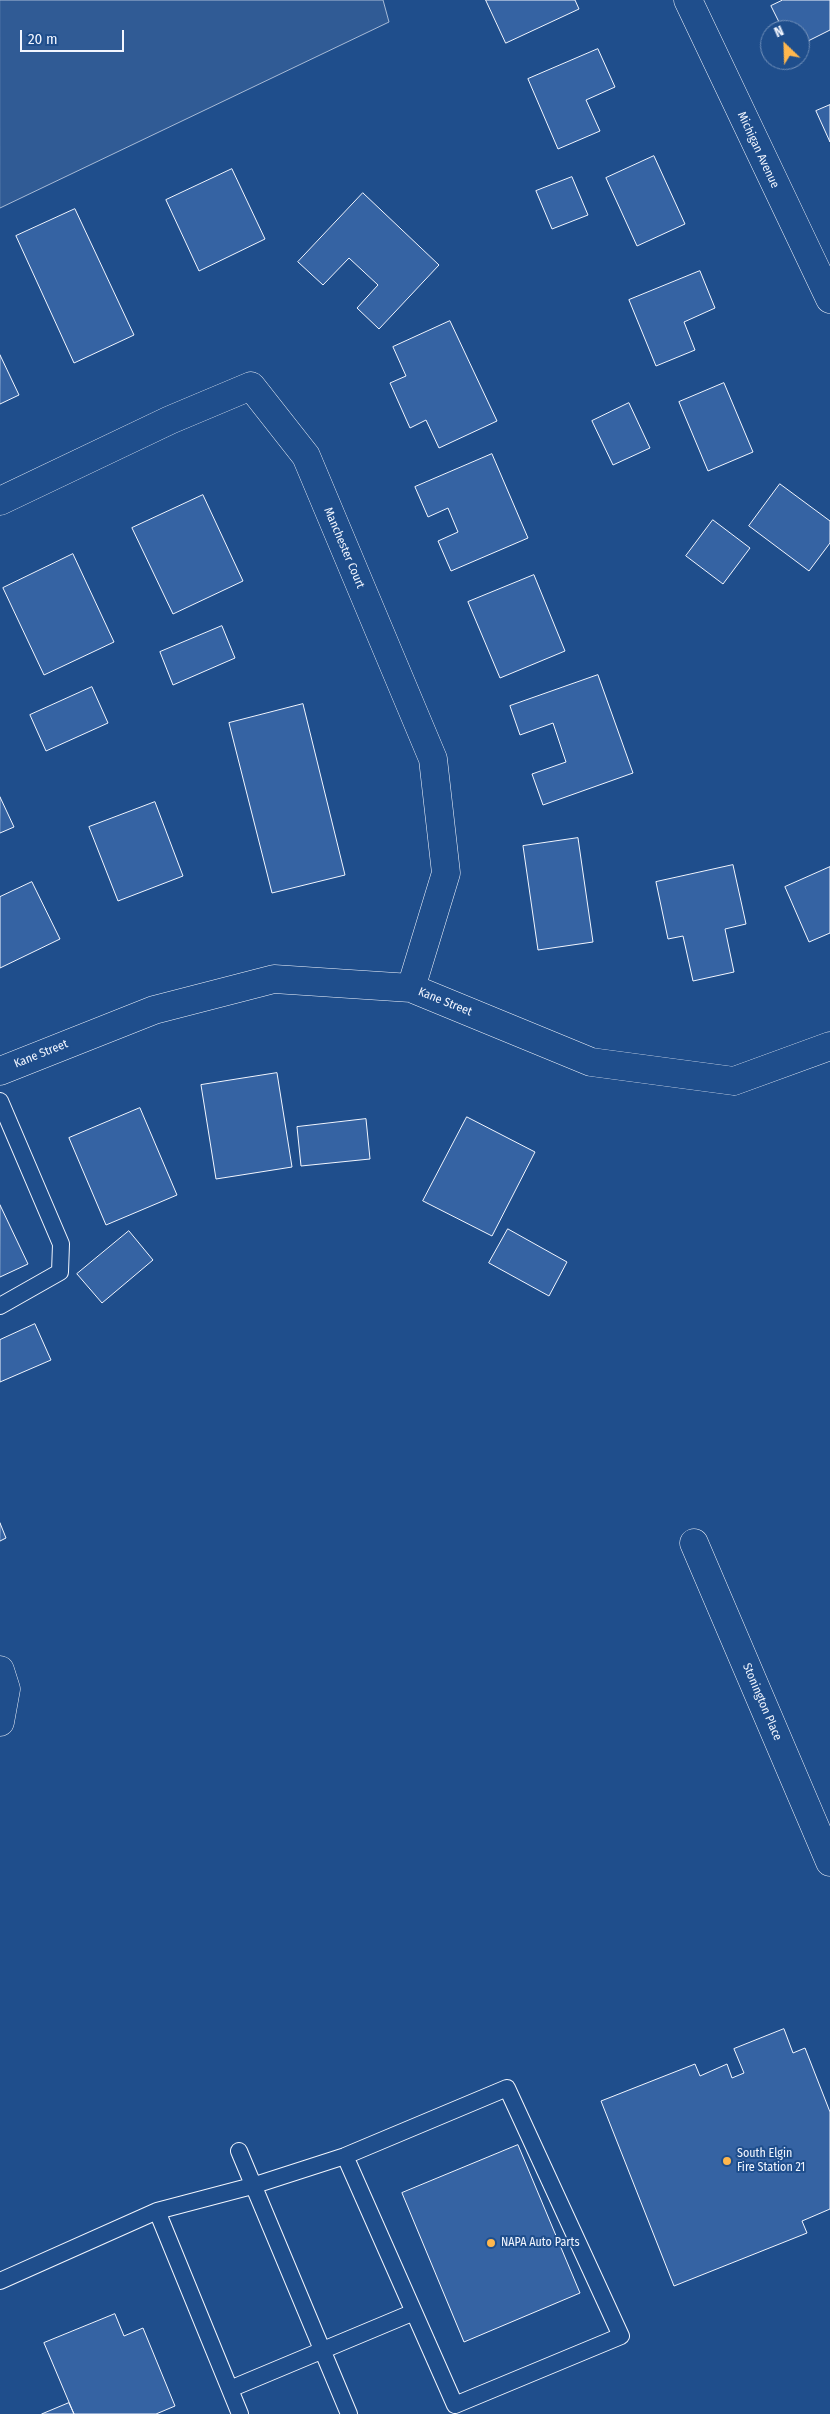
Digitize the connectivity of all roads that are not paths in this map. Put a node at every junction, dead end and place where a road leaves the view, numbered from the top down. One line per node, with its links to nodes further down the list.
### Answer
1 (688, 0): 2 (street, Michigan Avenue)
2 (830, 299)
3 (0, 501): 4 (street, Manchester Court)
4 (410, 988): 5 (street, Kane Street); 6 (street, Kane Street)
5 (830, 1046)
6 (0, 1071)
7 (0, 1102): 8 (lane)
8 (0, 1306)
9 (694, 1543): 12 (street, Stonington Place)
10 (0, 1670): 11 (street)
11 (0, 1722)
12 (829, 1858)
13 (240, 2151): 15 (lane)
14 (345, 2156): 15 (lane); 18 (lane); 18 (lane)
15 (252, 2186): 16 (lane); 19 (lane)
16 (158, 2211): 17 (lane); 20 (lane)
17 (0, 2281)
18 (414, 2312): 19 (lane)
19 (322, 2351): 20 (lane); 22 (lane)
20 (230, 2389): 21 (lane)
21 (240, 2414)
22 (348, 2414)

